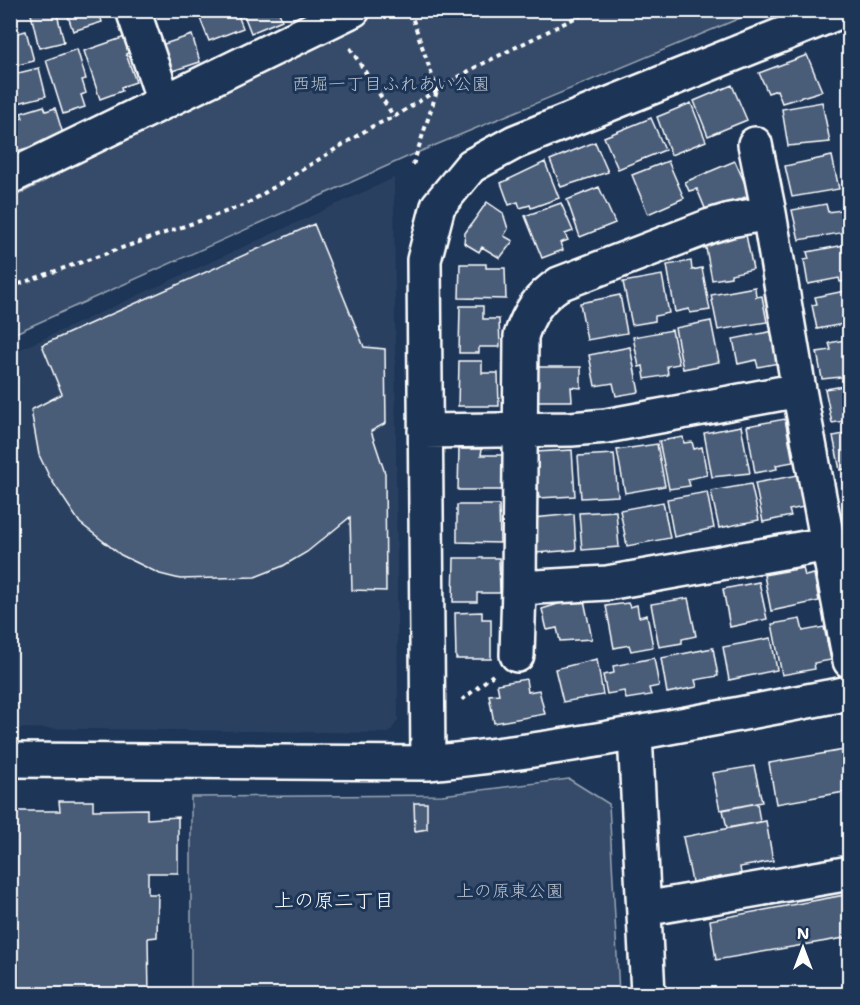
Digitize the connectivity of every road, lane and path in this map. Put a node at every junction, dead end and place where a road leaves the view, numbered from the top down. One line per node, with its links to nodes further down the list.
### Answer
1 (132, 10): 9 (street)
2 (353, 10): 6 (street)
3 (591, 10): 8 (path)
4 (843, 10): 18 (street)
5 (410, 11): 8 (path)
6 (305, 21): 9 (street)
7 (346, 42): 10 (path)
8 (437, 90): 10 (path); 12 (path)
9 (164, 101): 13 (street)
10 (394, 117): 15 (path)
11 (755, 144): 14 (street)
12 (413, 165)
13 (10, 177)
14 (769, 213): 16 (street); 17 (street)
15 (10, 287)
16 (799, 390): 17 (street); 19 (street)
17 (519, 430): 18 (street); 20 (street)
18 (425, 431): 27 (street)
19 (828, 544): 20 (street); 22 (street)
20 (519, 588): 21 (street)
21 (517, 656): 24 (path)
22 (849, 661)
23 (849, 693): 25 (street)
24 (456, 705)
25 (634, 734): 27 (street); 29 (street)
26 (10, 760): 27 (street)
27 (428, 764)
28 (849, 873): 29 (street)
29 (644, 909): 30 (street)
30 (648, 994)

